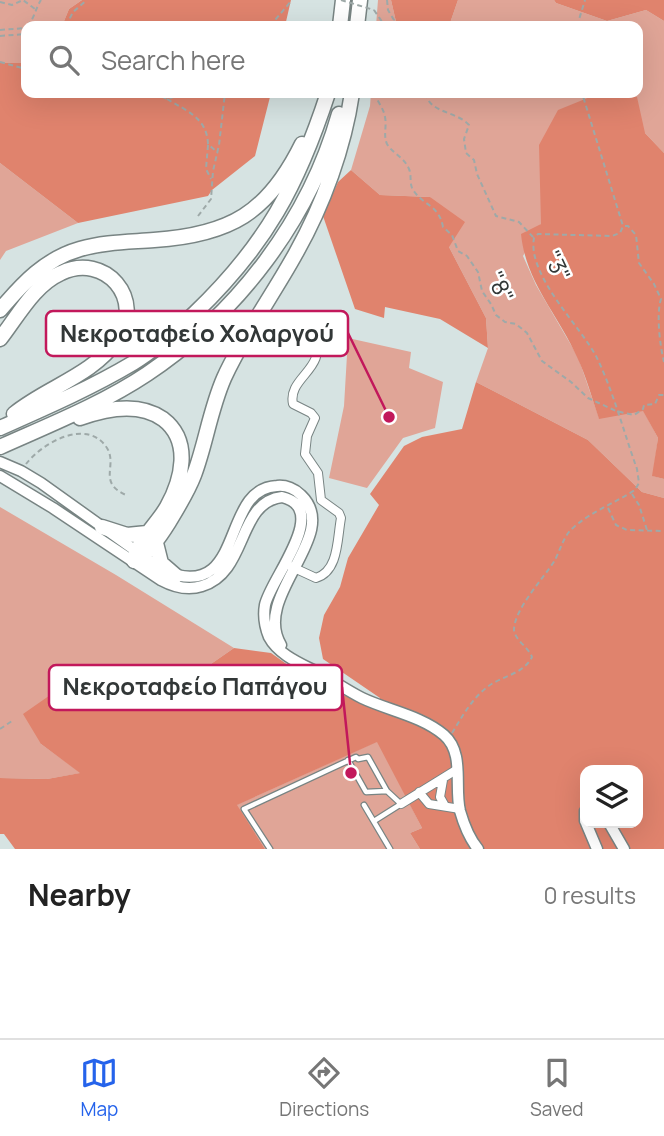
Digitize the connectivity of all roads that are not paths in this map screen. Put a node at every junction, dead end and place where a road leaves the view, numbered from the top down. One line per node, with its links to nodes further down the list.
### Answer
1 (342, 0): 3 (highway)
2 (360, 0): 4 (highway)
3 (340, 21)
4 (358, 21)
5 (325, 98): 9 (highway)
6 (326, 98): 12 (highway)
7 (344, 98): 13 (highway)
8 (351, 98): 18 (highway)
9 (0, 310)
10 (314, 335): 20 (street)
11 (0, 339): 12 (highway)
12 (0, 428)
13 (22, 437): 14 (highway); 18 (highway)
14 (0, 447)
15 (0, 462): 17 (street)
16 (0, 476): 19 (street)
17 (102, 527): 18 (highway); 19 (street)
18 (151, 538): 19 (highway); 21 (highway)
19 (138, 556): 20 (street); 21 (street)
20 (290, 565): 21 (street); 23 (street)
21 (176, 576)
22 (348, 760): 25 (lane); 25 (lane); 34 (lane)
23 (456, 770): 24 (street); 30 (street)
24 (443, 780): 26 (street); 29 (street)
25 (387, 791): 27 (lane)
26 (419, 792): 27 (street); 29 (street)
27 (401, 804): 31 (lane)
28 (364, 805): 31 (lane)
29 (445, 806): 30 (street)
30 (460, 809): 36 (street)
31 (374, 821): 35 (lane)
32 (588, 828): 37 (street)
33 (612, 828): 38 (street)
34 (270, 849)
35 (390, 849)
36 (478, 849)
37 (597, 849)
38 (624, 849)

